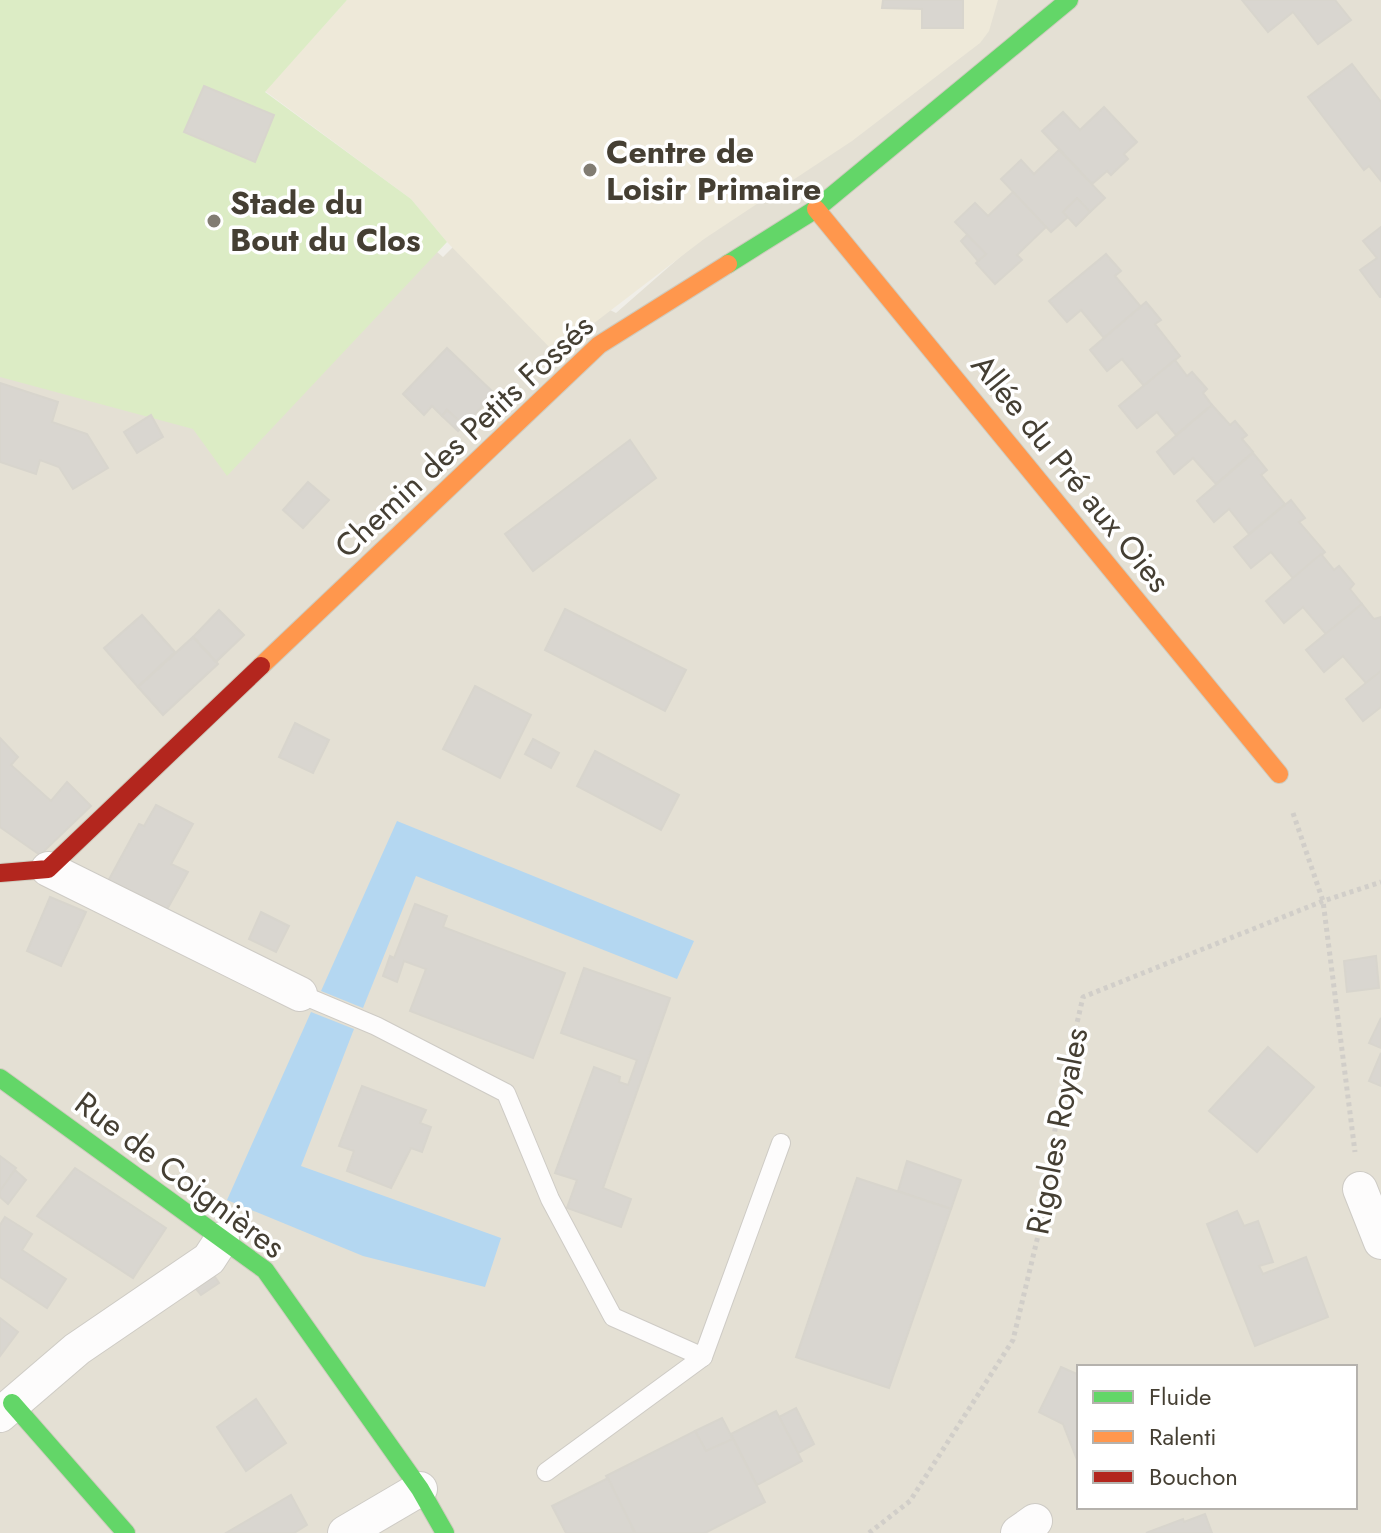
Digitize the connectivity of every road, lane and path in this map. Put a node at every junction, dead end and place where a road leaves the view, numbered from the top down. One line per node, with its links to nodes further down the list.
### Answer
1 (1069, 0): 2 (street, Chemin des Petits Fossés)
2 (816, 209): 3 (street, Allée du Pré aux Oies); 4 (street, Chemin des Petits Fossés)
3 (1279, 774): 7 (path)
4 (48, 869): 5 (street); 8 (street)
5 (0, 873)
6 (1381, 882): 7 (path, Rigoles Royales)
7 (1323, 901): 11 (path); 21 (path, Rigoles Royales)
8 (300, 994): 14 (lane)
9 (0, 1078): 12 (street, Rue de Coignières)
10 (781, 1143): 14 (lane)
11 (1360, 1189): 13 (street)
12 (222, 1239): 15 (street); 17 (street, Rue de Coignières)
13 (1381, 1242)
14 (703, 1357): 16 (lane)
15 (6, 1409): 18 (street)
16 (546, 1472)
17 (420, 1489): 19 (street); 20 (street, Rue de Coignières)
18 (126, 1533)
19 (345, 1533)
20 (445, 1533)
21 (869, 1533)

